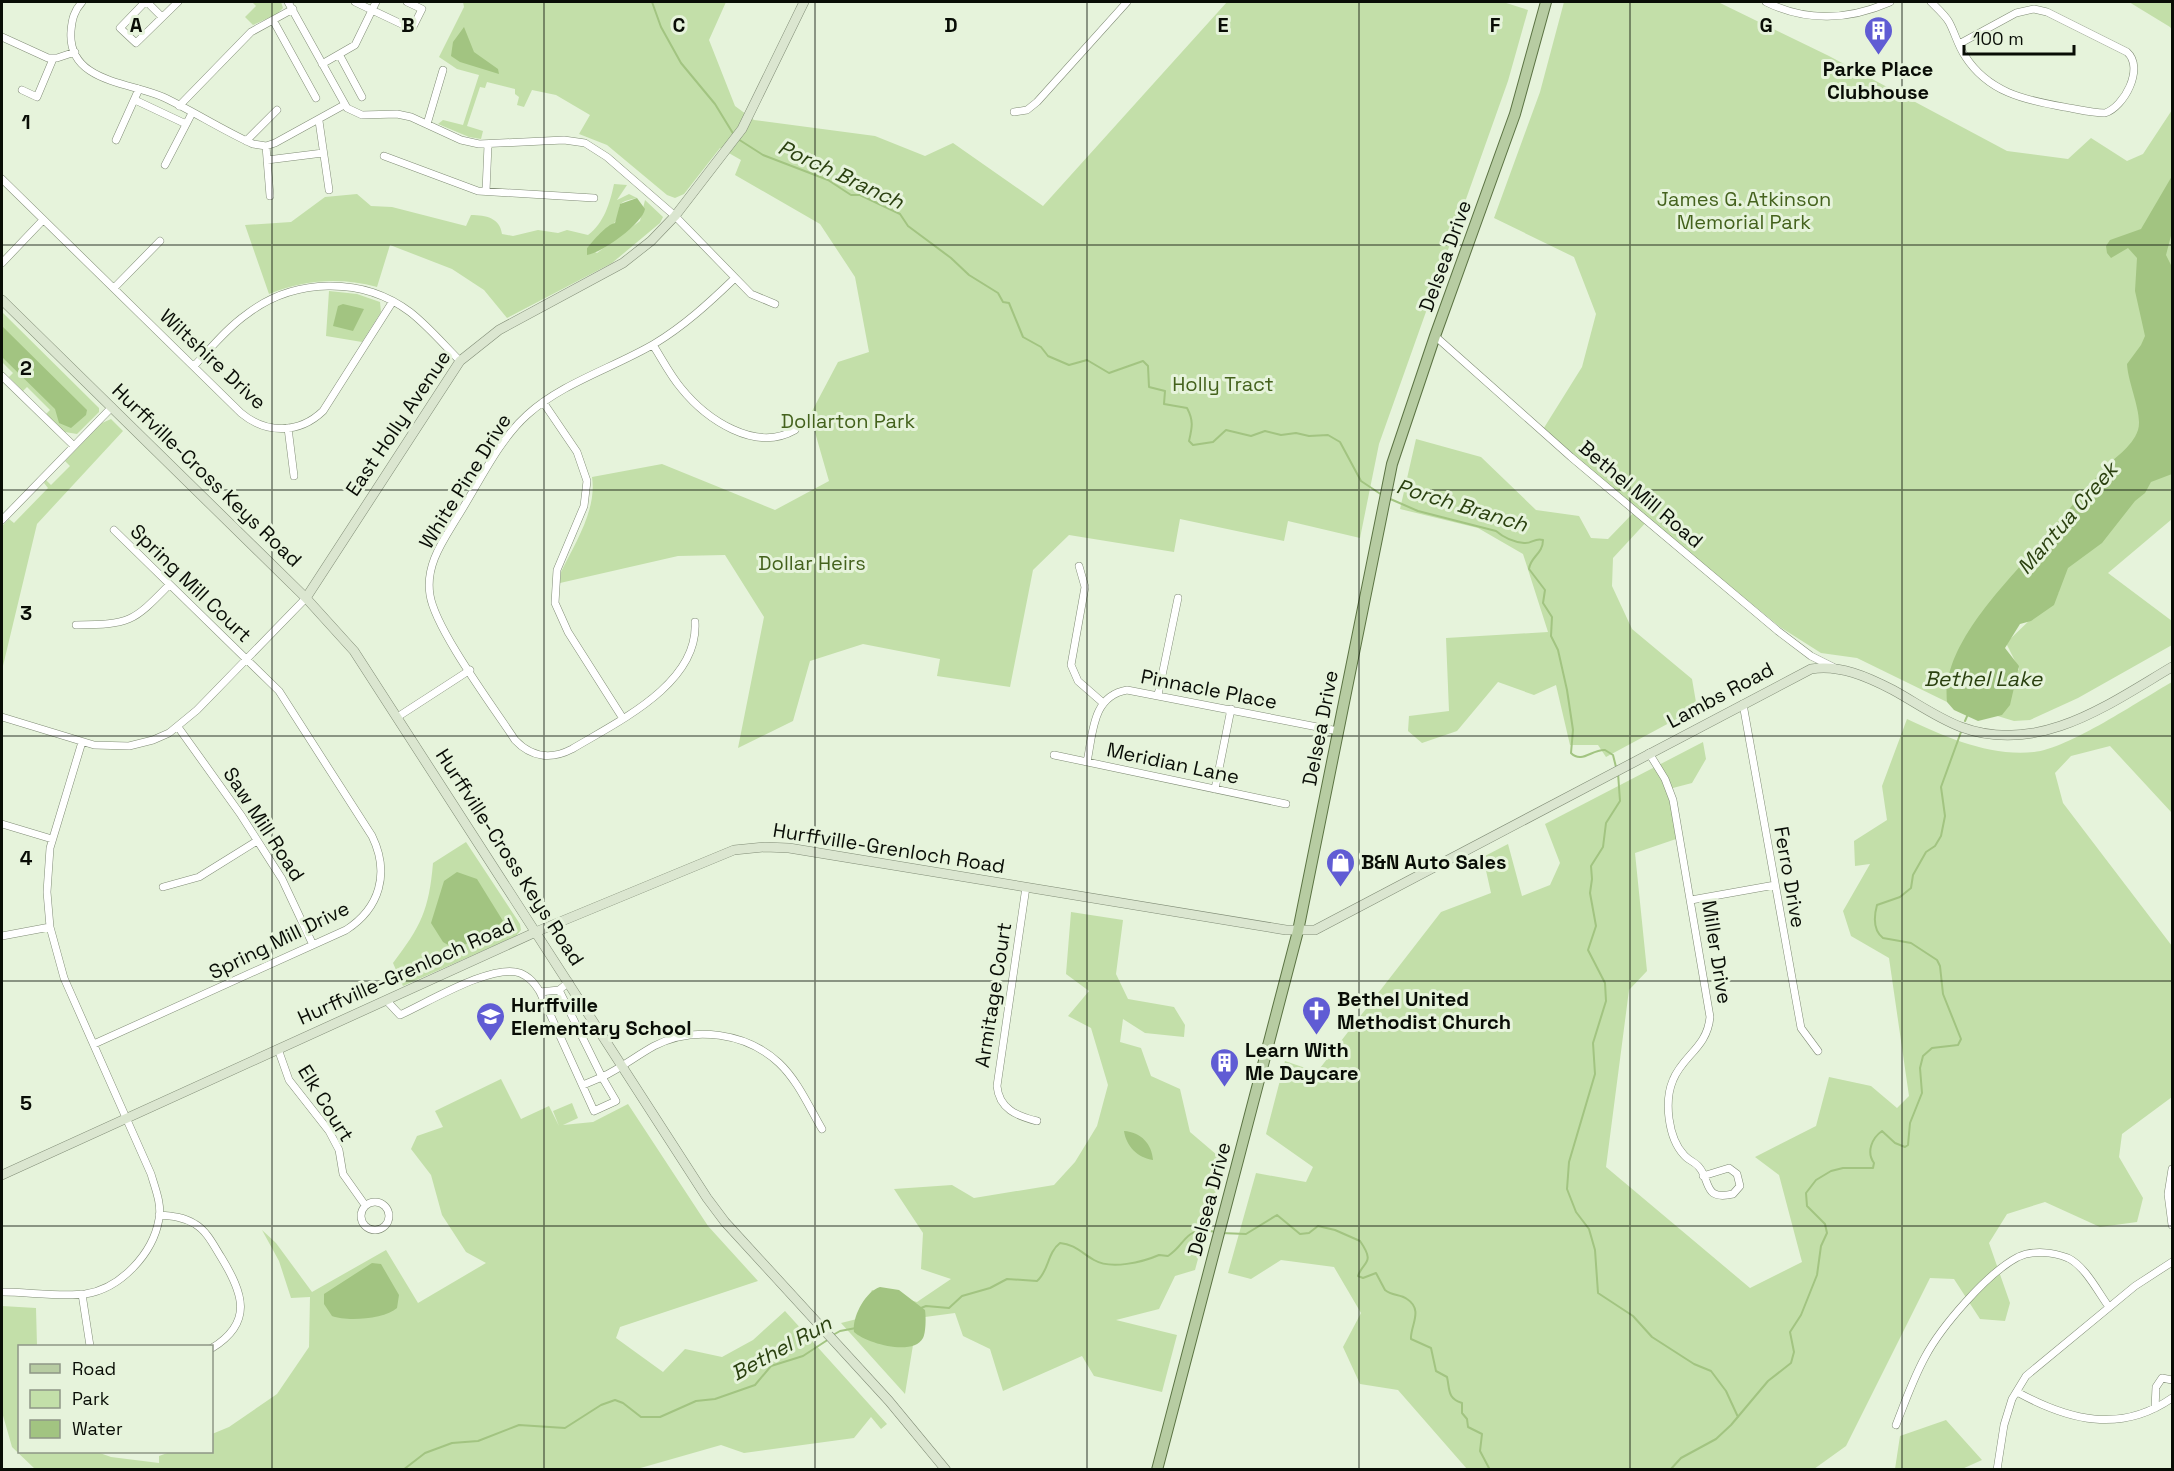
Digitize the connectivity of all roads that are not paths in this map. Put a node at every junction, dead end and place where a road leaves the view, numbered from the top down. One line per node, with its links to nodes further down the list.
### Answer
1 (82, 2): 20 (street)
2 (146, 2): 16 (street); 16 (street)
3 (178, 2): 16 (street)
4 (288, 2): 14 (street)
5 (355, 2): 15 (street)
6 (376, 2): 15 (street)
7 (407, 2): 15 (street)
8 (804, 2): 51 (main road, East Holly Avenue)
9 (1127, 2): 33 (street)
10 (1546, 2): 60 (main road, Delsea Drive)
11 (1766, 2): 12 (street)
12 (1890, 2)
13 (1931, 2): 19 (street)
14 (292, 9): 17 (street); 23 (street)
15 (372, 10): 21 (street)
16 (162, 17)
17 (273, 20): 28 (street); 31 (street)
18 (2, 38): 22 (street)
19 (1959, 44): 19 (street)
20 (75, 52): 22 (street); 25 (street)
21 (340, 56): 23 (street); 27 (street)
22 (53, 59): 26 (street)
23 (322, 64): 30 (street)
24 (443, 70): 37 (street)
25 (139, 89): 29 (street); 31 (street)
26 (22, 90)
27 (362, 97)
28 (316, 98)
29 (135, 100): 36 (street); 38 (street)
30 (344, 105): 35 (street); 37 (street)
31 (179, 106): 34 (street)
32 (277, 110): 39 (street)
33 (1014, 112)
34 (192, 113): 36 (street); 39 (street)
35 (319, 121): 41 (street); 42 (street)
36 (186, 123): 45 (street)
37 (427, 124): 40 (street)
38 (116, 140)
39 (246, 141): 41 (street)
40 (488, 145): 48 (street); 51 (street)
41 (266, 146): 44 (street)
42 (323, 153): 44 (street); 47 (street)
43 (384, 156): 48 (street)
44 (267, 160): 49 (street)
45 (165, 165)
46 (2, 179): 52 (street, Wiltshire Drive)
47 (329, 190)
48 (486, 191): 50 (street)
49 (270, 196)
50 (594, 198)
51 (675, 216): 55 (street); 62 (main road, East Holly Avenue)
52 (43, 220): 54 (street); 56 (street, Wiltshire Drive)
53 (160, 241): 56 (street)
54 (2, 263)
55 (735, 278): 59 (street); 61 (street, White Pine Drive)
56 (114, 288): 63 (street, Wiltshire Drive)
57 (2, 300): 66 (main road, Hurffville-Cross Keys Road)
58 (393, 301): 62 (street); 63 (street); 67 (street)
59 (775, 304)
60 (1435, 336): 80 (street, Bethel Mill Road); 91 (main road, Delsea Drive)
61 (653, 345): 65 (street, White Pine Drive); 68 (street)
62 (460, 361): 75 (main road, East Holly Avenue)
63 (194, 366): 67 (street, Wiltshire Drive)
64 (2, 376): 69 (street)
65 (543, 402): 82 (street, White Pine Drive); 89 (street)
66 (112, 407): 69 (street); 75 (main road, Hurffville-Cross Keys Road)
67 (288, 428): 70 (street)
68 (795, 430)
69 (74, 446): 71 (street)
70 (294, 476)
71 (2, 520)
72 (114, 530): 74 (street, Spring Mill Court)
73 (1079, 566): 84 (street)
74 (169, 585): 78 (street); 79 (street, Spring Mill Court)
75 (306, 598): 79 (street, East Holly Avenue); 88 (main road, Hurffville-Cross Keys Road)
76 (1178, 598): 83 (street)
77 (696, 622): 89 (street, White Pine Drive)
78 (76, 625)
79 (246, 659): 90 (street, East Holly Avenue); 109 (street, Spring Mill Drive)
80 (1833, 667): 81 (main road, Lambs Road); 85 (main road, Lambs Road)
81 (2172, 667)
82 (470, 670): 88 (street); 89 (street, White Pine Drive)
83 (1158, 695): 84 (street, Pinnacle Place); 86 (street, Pinnacle Place)
84 (1102, 702): 95 (street)
85 (1743, 704): 93 (main road, Lambs Road); 101 (street, Ferro Drive)
86 (1231, 709): 91 (street, Pinnacle Place); 96 (street)
87 (2, 717): 92 (street, East Holly Avenue)
88 (399, 717): 106 (main road, Hurffville-Cross Keys Road)
89 (622, 717)
90 (178, 727): 92 (street, East Holly Avenue); 100 (street, Saw Mill Road)
91 (1338, 731): 107 (main road, Delsea Drive)
92 (82, 742): 99 (street)
93 (1649, 753): 104 (street, Miller Drive); 107 (main road, Lambs Road)
94 (1054, 755): 95 (street, Meridian Lane)
95 (1087, 762): 96 (street, Meridian Lane)
96 (1215, 789): 97 (street, Meridian Lane)
97 (1286, 804)
98 (2, 824): 99 (street)
99 (52, 838): 105 (street)
100 (257, 841): 102 (street); 109 (street, Saw Mill Road)
101 (1775, 885): 104 (street); 116 (street, Ferro Drive)
102 (163, 887)
103 (1026, 887): 106 (main road, Hurffville-Grenloch Road); 107 (main road, Hurffville-Grenloch Road); 121 (street, Armitage Court)
104 (1691, 900): 125 (street, Miller Drive)
105 (50, 927): 108 (street); 114 (street)
106 (538, 931): 110 (main road, Hurffville-Cross Keys Road); 113 (main road, Hurffville-Grenloch Road)
107 (1298, 931): 141 (main road, Delsea Drive)
108 (2, 936)
109 (313, 945): 114 (street, Spring Mill Drive)
110 (569, 982): 111 (street); 117 (main road, Hurffville-Cross Keys Road)
111 (559, 990): 112 (street); 118 (street)
112 (540, 992): 113 (street); 119 (street)
113 (386, 1000): 115 (main road, Hurffville-Grenloch Road)
114 (94, 1044): 120 (street)
115 (278, 1049): 120 (main road, Hurffville-Grenloch Road); 126 (street, Elk Court)
116 (1818, 1051)
117 (622, 1068): 118 (street); 122 (street); 140 (main road, Hurffville-Cross Keys Road)
118 (602, 1077): 119 (street); 119 (street)
119 (583, 1085)
120 (128, 1118): 124 (main road, Hurffville-Grenloch Road); 127 (street)
121 (1037, 1121)
122 (822, 1129)
123 (2172, 1169): 128 (street)
124 (2, 1175)
125 (1704, 1176): 125 (street, Miller Drive)
126 (365, 1206): 126 (street, Elk Court)
127 (159, 1215): 131 (street); 134 (street)
128 (2172, 1225)
129 (2172, 1262): 132 (street)
130 (2, 1292): 131 (street)
131 (82, 1294): 133 (street)
132 (2109, 1307): 136 (street); 139 (street)
133 (90, 1345)
134 (213, 1347)
135 (2172, 1380): 138 (street)
136 (2017, 1392): 138 (street); 142 (street)
137 (2172, 1398): 138 (street)
138 (2155, 1408)
139 (1896, 1425)
140 (946, 1470)
141 (1157, 1470)
142 (1997, 1470)

